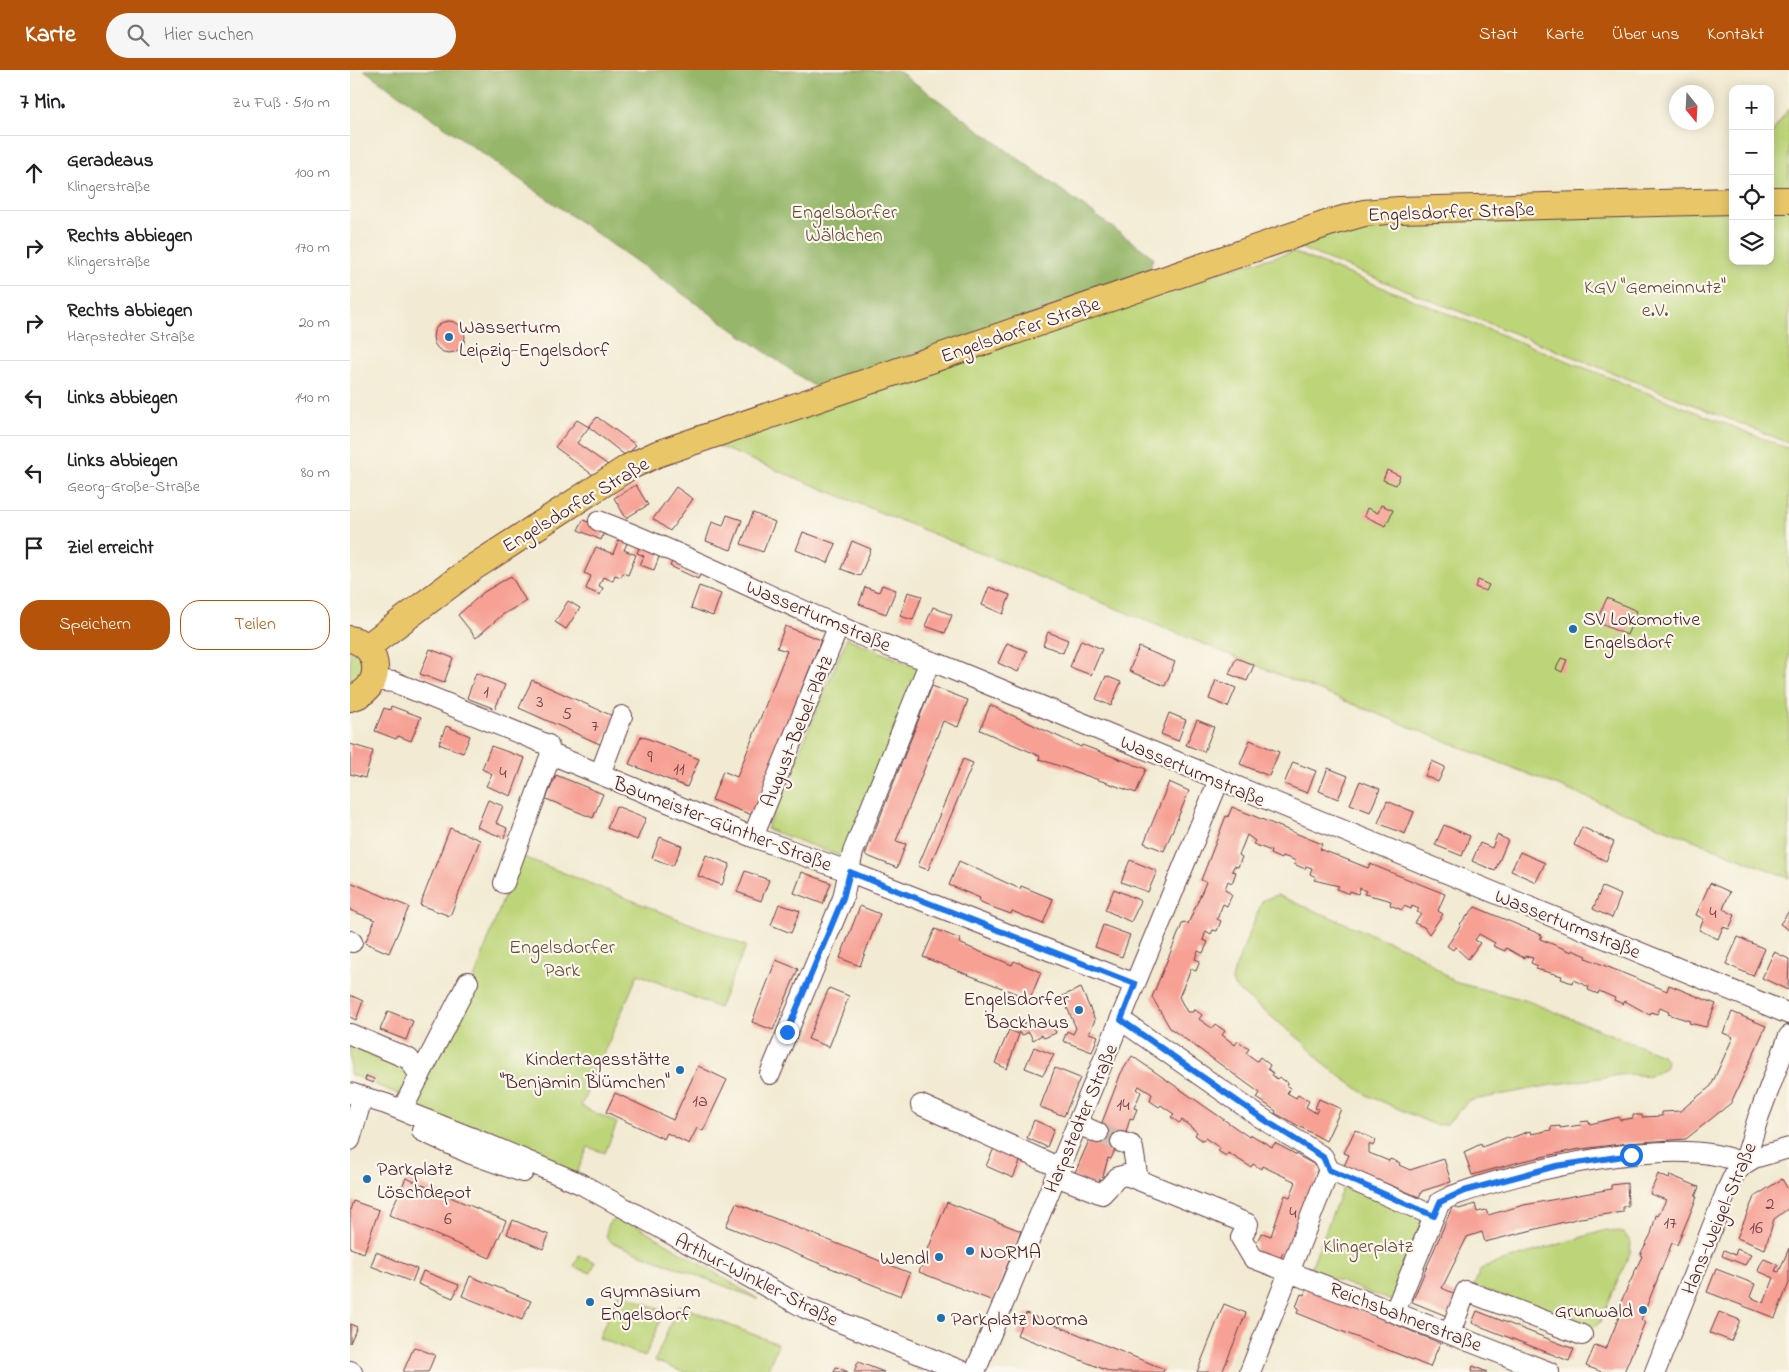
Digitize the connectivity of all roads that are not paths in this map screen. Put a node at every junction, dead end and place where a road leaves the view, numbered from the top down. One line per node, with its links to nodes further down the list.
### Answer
1 (1774, 200): 2 (main road)
2 (1789, 200)
3 (1729, 201): 6 (main road, Engelsdorfer Straße)
4 (599, 521): 5 (street, Wasserturmstraße)
5 (839, 625): 7 (street, Wasserturmstraße); 14 (street, August-Bebel-Platz)
6 (359, 643): 8 (main road)
7 (930, 661): 13 (street, Wasserturmstraße); 15 (street)
8 (373, 680): 9 (main road); 11 (street, Baumeister-Günther-Straße)
9 (350, 698)
10 (622, 716): 12 (street)
11 (551, 754): 12 (street, Baumeister-Günther-Straße); 16 (street)
12 (600, 774): 14 (street, Baumeister-Günther-Straße)
13 (1219, 780): 18 (street, Harpstedter Straße); 19 (street, Wasserturmstraße)
14 (753, 837): 15 (street, Baumeister-Günther-Straße)
15 (850, 872): 18 (street, Baumeister-Günther-Straße); 23 (street)
16 (504, 883)
17 (468, 982): 24 (street)
18 (1135, 984): 20 (street, Harpstedter Straße)
19 (1789, 1014)
20 (1121, 1020): 28 (street, Harpstedter Straße); 34 (street)
21 (350, 1034): 24 (street)
22 (1789, 1036): 33 (street, Hans-Weigel-Straße)
23 (770, 1074)
24 (420, 1076): 27 (street)
25 (356, 1095): 27 (street, Arthur-Winkler-Straße); 30 (street); 37 (street, Arthur-Winkler-Straße)
26 (921, 1105): 35 (street)
27 (402, 1110): 37 (street, Arthur-Winkler-Straße)
28 (1078, 1124): 29 (street); 35 (street, Harpstedter Straße)
29 (1098, 1133)
30 (350, 1140)
31 (1121, 1142): 36 (street)
32 (1789, 1148): 33 (street)
33 (1744, 1164): 38 (street); 47 (street, Hans-Weigel-Straße)
34 (1329, 1170): 38 (street); 39 (street)
35 (1058, 1172): 36 (street); 44 (street, Harpstedter Straße)
36 (1138, 1180): 39 (street, Reichsbahnerstraße)
37 (610, 1200): 43 (street, Arthur-Winkler-Straße)
38 (1434, 1216): 40 (street)
39 (1290, 1272): 40 (street, Reichsbahnerstraße); 45 (street)
40 (1395, 1312): 41 (street, Reichsbahnerstraße)
41 (1450, 1333): 42 (street); 46 (street, Reichsbahnerstraße)
42 (1582, 1335)
43 (964, 1372)
44 (975, 1372)
45 (1250, 1372)
46 (1548, 1372)
47 (1655, 1372)

